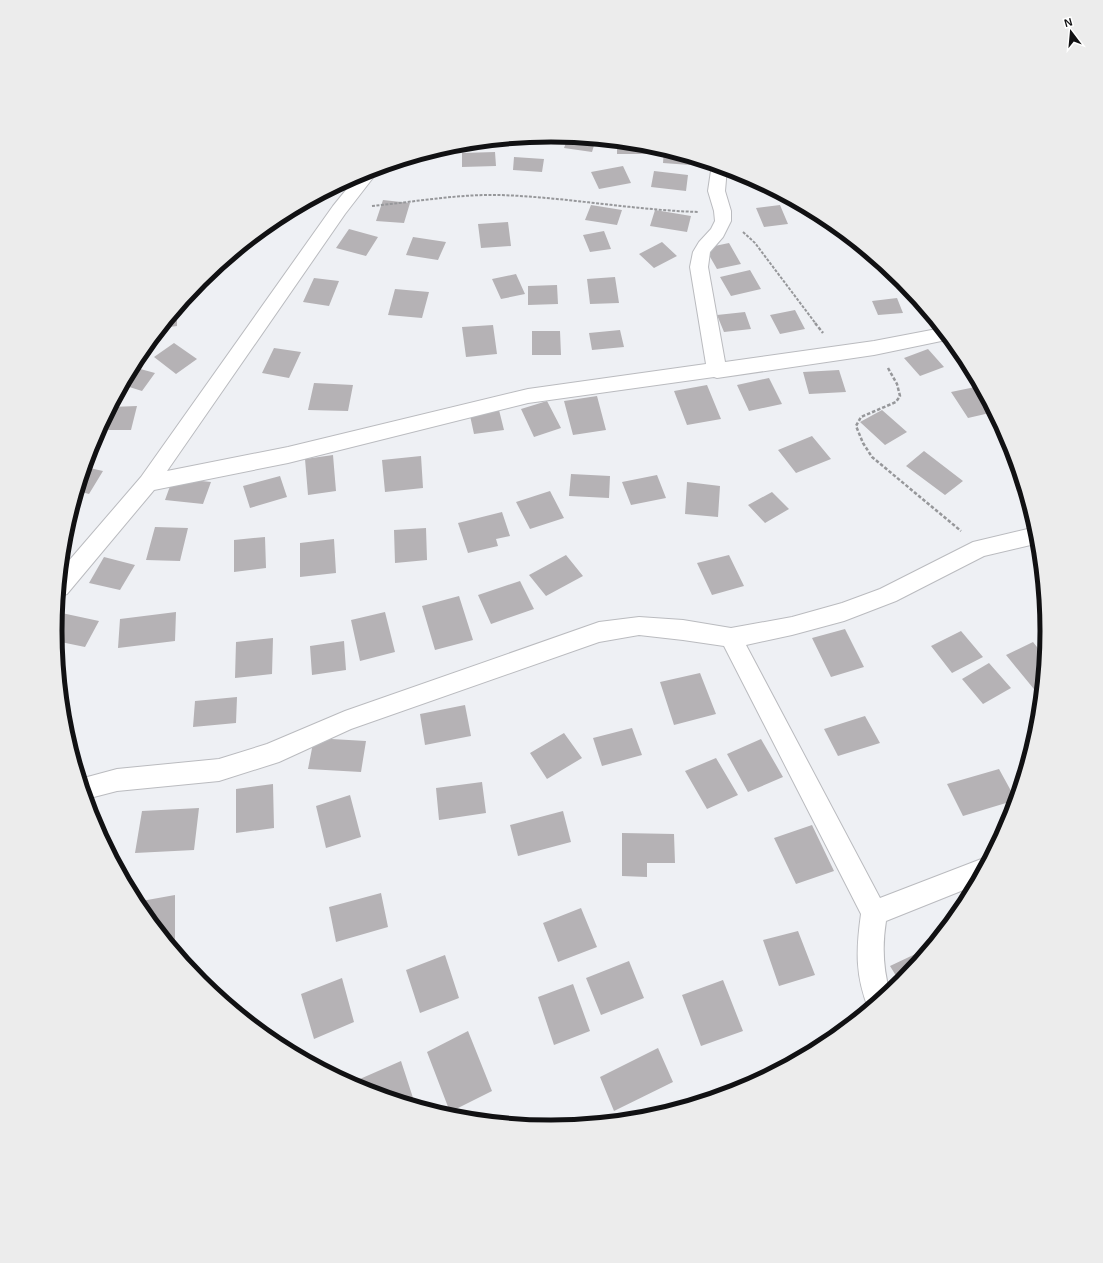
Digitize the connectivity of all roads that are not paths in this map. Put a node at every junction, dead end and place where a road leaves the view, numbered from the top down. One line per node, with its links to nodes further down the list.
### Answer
1 (718, 171): 4 (street)
2 (364, 179): 5 (street)
3 (941, 335): 4 (street)
4 (717, 371): 5 (street)
5 (148, 483): 7 (street)
6 (1032, 536): 8 (street)
7 (65, 581)
8 (730, 638): 9 (street); 11 (street)
9 (88, 788)
10 (977, 873): 11 (street)
11 (874, 913): 12 (street)
12 (878, 997)

